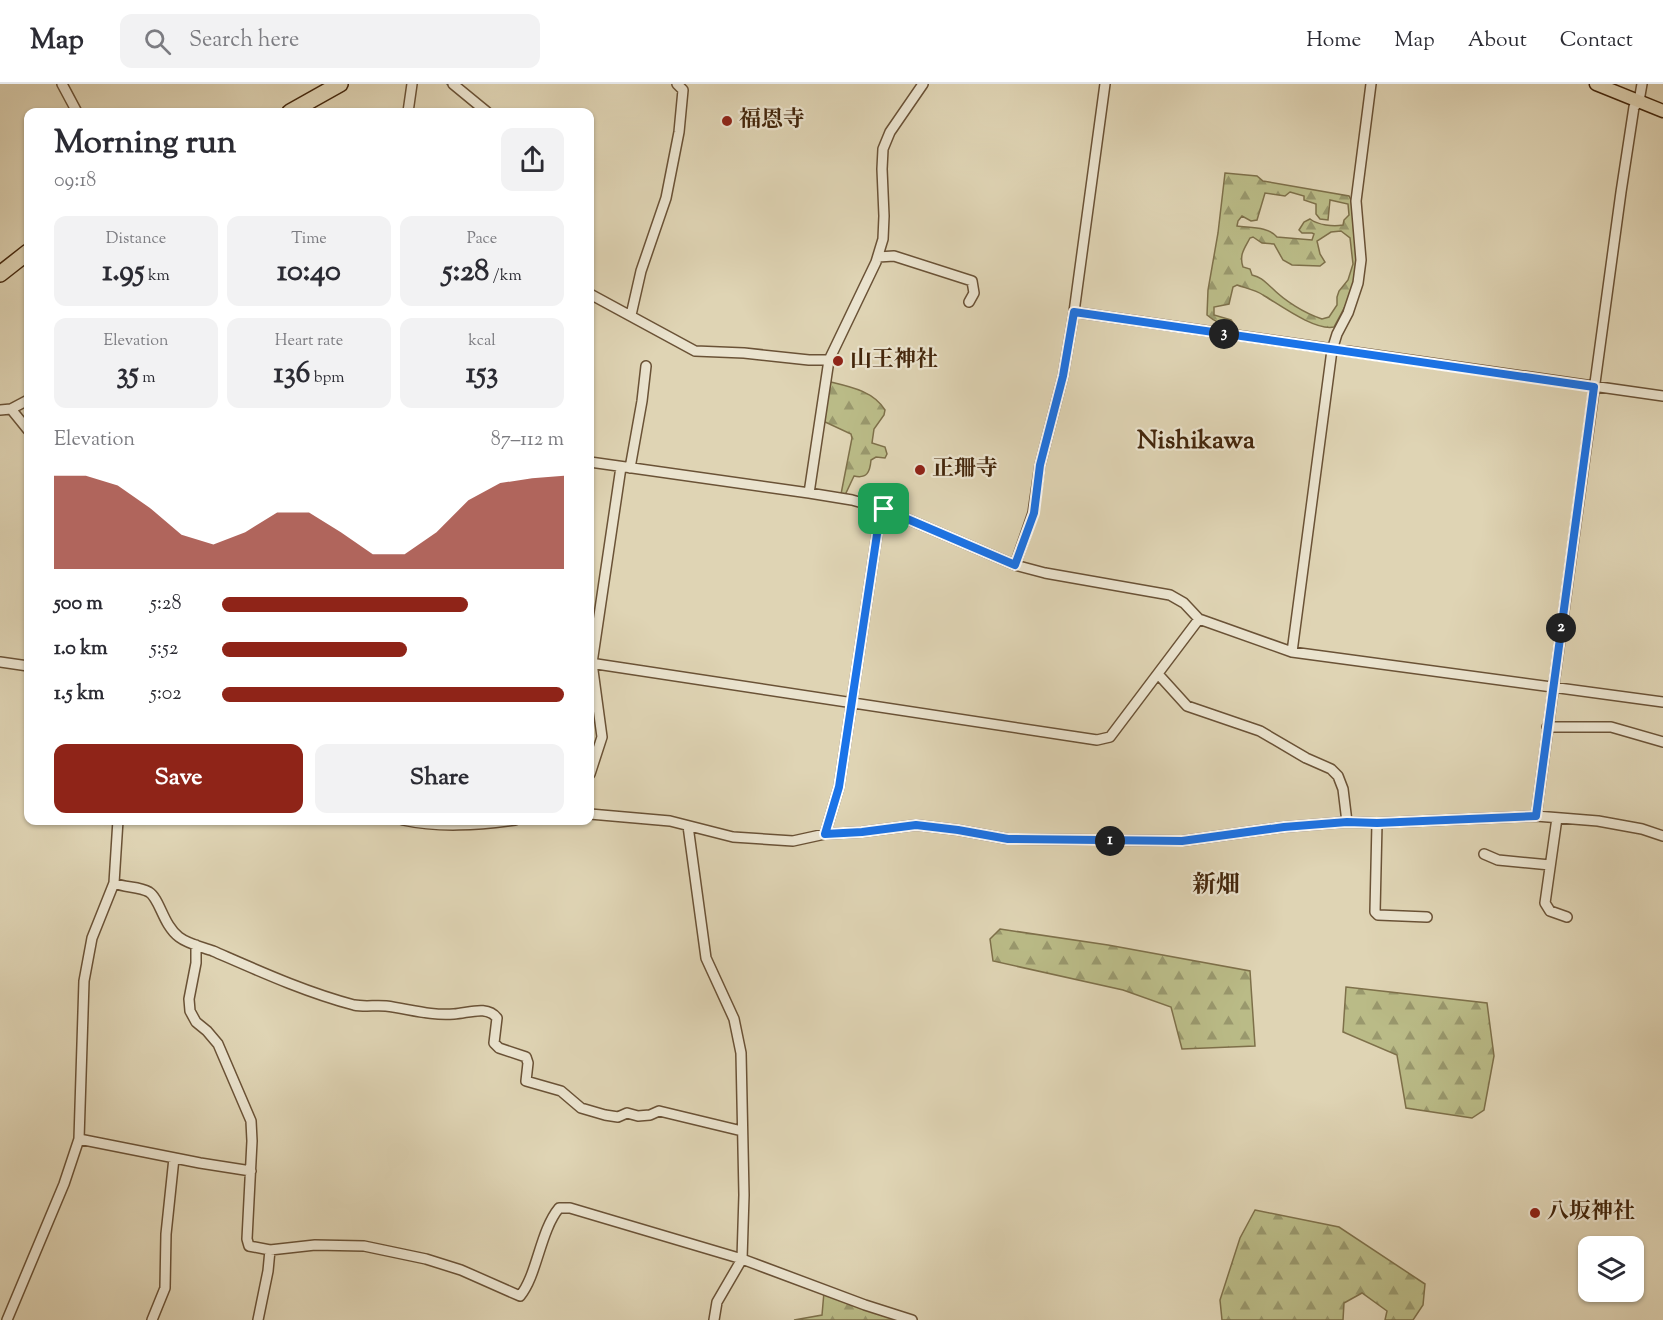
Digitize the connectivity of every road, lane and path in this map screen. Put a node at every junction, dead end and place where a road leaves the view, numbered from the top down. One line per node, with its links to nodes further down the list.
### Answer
1 (62, 84): 12 (street)
2 (340, 84): 13 (highway)
3 (411, 84): 14 (street)
4 (453, 84): 15 (street)
5 (677, 84): 23 (street)
6 (923, 84): 18 (street)
7 (1105, 84): 22 (street)
8 (1371, 84): 24 (street)
9 (1596, 84): 11 (main road)
10 (1642, 84): 11 (street)
11 (1639, 101): 16 (main road); 27 (street)
12 (75, 108)
13 (297, 108)
14 (408, 108)
15 (482, 108)
16 (1663, 111)
17 (24, 255): 19 (highway)
18 (878, 257): 21 (street); 25 (street)
19 (0, 274)
20 (594, 296): 23 (street)
21 (969, 302)
22 (1074, 312): 24 (street); 37 (street)
23 (631, 315): 25 (street)
24 (1332, 350): 27 (street); 40 (street)
25 (829, 360): 35 (street)
26 (646, 366): 34 (street)
27 (1594, 387): 28 (street); 46 (street)
28 (1663, 396)
29 (24, 402): 30 (street)
30 (11, 409): 31 (street); 32 (street)
31 (0, 410)
32 (24, 425)
33 (594, 463): 34 (street)
34 (626, 468): 35 (street); 39 (street)
35 (809, 493): 36 (street)
36 (884, 509): 37 (street); 47 (street)
37 (1015, 565): 38 (street)
38 (1199, 619): 40 (street); 44 (street)
39 (594, 646)
40 (1292, 652): 46 (street)
41 (0, 662): 43 (street)
42 (594, 663): 47 (street)
43 (24, 665)
44 (1158, 674): 47 (street); 55 (street)
45 (594, 683): 51 (street)
46 (1553, 687): 48 (street); 49 (street)
47 (852, 702): 59 (street)
48 (1663, 702)
49 (1547, 727): 50 (street); 53 (street)
50 (1663, 742)
51 (594, 762)
52 (594, 814): 58 (street)
53 (1536, 816): 54 (street); 56 (street)
54 (1557, 818): 60 (street); 62 (street)
55 (1347, 822): 56 (street); 59 (street)
56 (1377, 823): 64 (street)
57 (118, 825): 63 (street)
58 (688, 826): 59 (street); 67 (street)
59 (825, 834)
60 (1663, 836)
61 (1484, 854): 62 (street)
62 (1550, 866): 65 (street)
63 (114, 883): 66 (street); 68 (street)
64 (1428, 917)
65 (1567, 917)
66 (196, 945): 67 (street); 70 (street)
67 (742, 1131): 72 (street)
68 (79, 1139): 69 (street); 73 (street)
69 (174, 1158): 70 (street); 74 (street)
70 (251, 1171): 71 (street)
71 (270, 1250): 72 (street); 75 (street)
72 (742, 1259): 76 (street); 77 (street)
73 (7, 1320)
74 (152, 1320)
75 (258, 1320)
76 (714, 1320)
77 (912, 1320)

